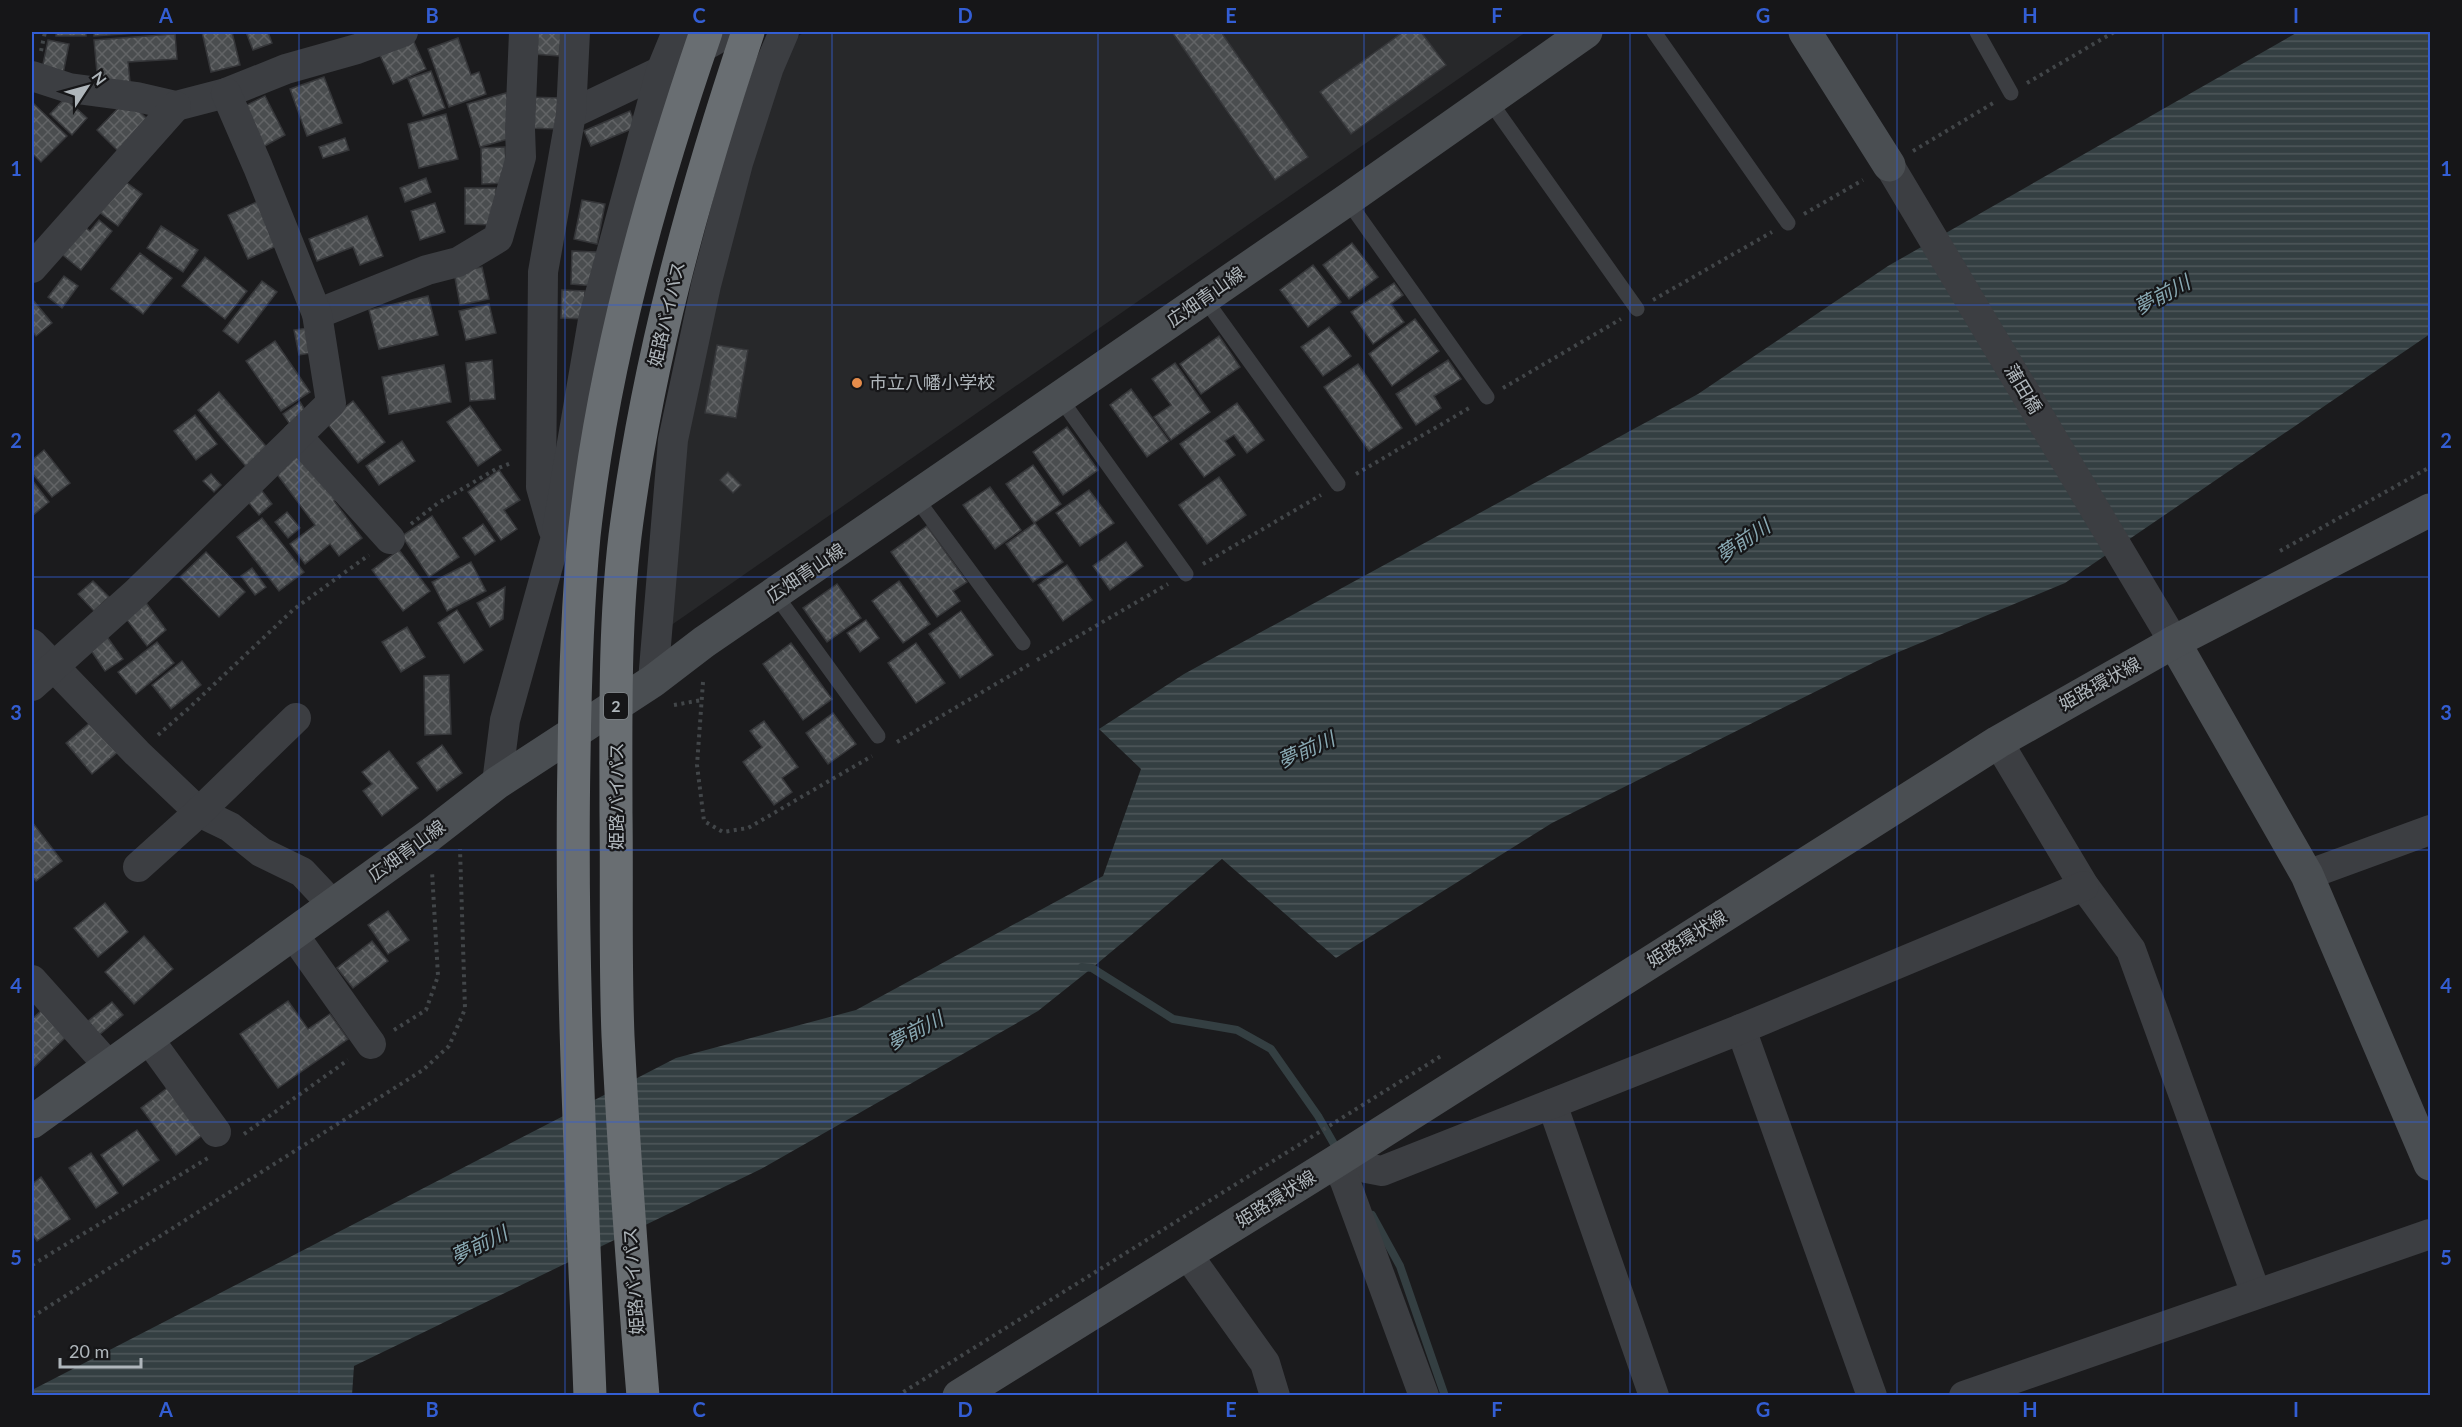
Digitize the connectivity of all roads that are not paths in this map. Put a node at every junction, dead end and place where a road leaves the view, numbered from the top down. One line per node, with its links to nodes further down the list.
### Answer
1 (403, 32): 15 (street)
2 (524, 32): 26 (street)
3 (575, 32): 19 (street)
4 (677, 32): 13 (street)
5 (706, 32): 68 (highway, bridge)
6 (729, 32): 13 (street)
7 (748, 32): 69 (highway, 姫路バイパス / 2, bridge)
8 (784, 32): 41 (street)
9 (1586, 32): 17 (main road, 広畑青山線)
10 (1654, 32): 22 (lane)
11 (1805, 32): 20 (main road)
12 (1977, 32): 16 (lane)
13 (661, 71): 19 (street); 33 (street)
14 (32, 76): 18 (street)
15 (226, 93): 18 (street); 26 (street)
16 (2011, 93)
17 (1489, 100): 21 (main road, 広畑青山線); 25 (lane)
18 (176, 106): 23 (street)
19 (571, 114): 33 (street)
20 (1889, 165): 37 (street, 蒲田橋)
21 (1347, 200): 24 (main road, 広畑青山線); 27 (lane)
22 (1788, 223)
23 (32, 268)
24 (1204, 298): 28 (main road, 広畑青山線); 30 (lane)
25 (1637, 309)
26 (317, 314): 29 (street)
27 (1487, 397)
28 (1060, 398): 31 (main road, 広畑青山線); 35 (lane)
29 (297, 436): 34 (street); 40 (street)
30 (1338, 484)
31 (916, 498): 36 (main road, 広畑青山線); 38 (lane)
32 (2430, 510): 37 (main road, 姫路環状線)
33 (556, 537): 45 (street)
34 (390, 539)
35 (1186, 574)
36 (775, 594): 41 (main road, 広畑青山線); 43 (lane)
37 (2174, 642): 44 (main road, 姫路環状線); 49 (main road)
38 (1023, 643)
39 (32, 644): 40 (street)
40 (42, 675): 46 (street)
41 (653, 681): 45 (main road, 広畑青山線)
42 (296, 718): 46 (street)
43 (878, 736)
44 (1998, 742): 50 (street); 61 (main road, 姫路環状線)
45 (497, 783): 51 (main road, 広畑青山線)
46 (199, 812): 48 (street); 51 (street)
47 (2430, 830): 49 (street)
48 (138, 867)
49 (2307, 875): 62 (main road)
50 (2085, 886): 54 (street); 65 (street)
51 (333, 905): 52 (main road, 広畑青山線)
52 (293, 934): 55 (main road, 広畑青山線); 56 (street)
53 (32, 980): 57 (street)
54 (1741, 1029): 58 (street); 73 (street)
55 (148, 1038): 57 (main road, 広畑青山線); 60 (street)
56 (371, 1044)
57 (109, 1066): 59 (main road, 広畑青山線)
58 (1552, 1104): 61 (street); 72 (street)
59 (32, 1122)
60 (216, 1131)
61 (1335, 1162): 64 (main road, 姫路環状線); 66 (street)
62 (2430, 1164)
63 (2430, 1234): 65 (street)
64 (1187, 1254): 70 (main road, 姫路環状線); 71 (street)
65 (2256, 1294): 67 (street)
66 (1413, 1392)
67 (1975, 1394)
68 (590, 1395)
69 (643, 1395)
70 (960, 1395)
71 (1275, 1395)
72 (1654, 1395)
73 (1872, 1395)

